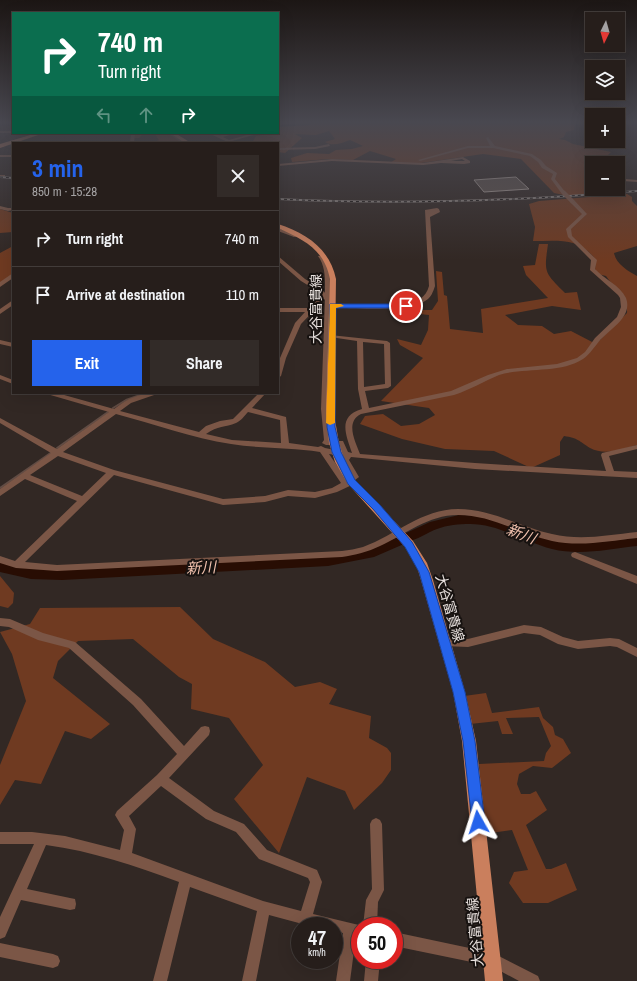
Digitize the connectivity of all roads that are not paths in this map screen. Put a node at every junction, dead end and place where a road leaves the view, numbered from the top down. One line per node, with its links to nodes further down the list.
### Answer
1 (547, 169): 30 (street, bridge)
2 (625, 180): 3 (street)
3 (637, 181)
4 (0, 207): 5 (street)
5 (12, 209)
6 (427, 216): 13 (street)
7 (279, 228): 13 (main road, 大谷富貴線)
8 (279, 228): 37 (street)
9 (279, 259): 15 (street)
10 (12, 276): 11 (street)
11 (0, 285)
12 (12, 303): 16 (street)
13 (333, 306): 17 (main road, 大谷富貴線)
14 (279, 310): 15 (street)
15 (309, 310): 21 (street)
16 (0, 312)
17 (332, 336): 18 (street); 37 (main road, 大谷富貴線)
18 (360, 339): 24 (street); 24 (street)
19 (0, 342): 20 (street)
20 (12, 345)
21 (279, 372)
22 (0, 377): 23 (street)
23 (12, 382)
24 (361, 389): 30 (street)
25 (53, 394): 29 (street)
26 (150, 394): 29 (street)
27 (263, 394): 28 (street)
28 (249, 410): 32 (street); 33 (street)
29 (116, 411): 32 (street); 36 (street)
30 (366, 411): 38 (street)
31 (0, 420): 36 (street)
32 (200, 435): 33 (street)
33 (285, 445): 37 (street)
34 (637, 447): 40 (street)
35 (314, 452): 37 (street)
36 (58, 453): 39 (street); 42 (street)
37 (334, 454): 38 (street); 43 (main road, 大谷富貴線)
38 (357, 456): 40 (street)
39 (112, 472): 43 (street); 45 (street)
40 (611, 474): 41 (street)
41 (637, 475)
42 (25, 476): 44 (street); 45 (street)
43 (351, 481): 46 (main road, 大谷富貴線)
44 (0, 493)
45 (83, 500): 50 (street)
46 (398, 532): 47 (street); 50 (street); 53 (main road, 大谷富貴線)
47 (637, 535)
48 (575, 555): 51 (street)
49 (0, 559): 50 (street)
50 (16, 565)
51 (637, 580)
52 (0, 622): 56 (street)
53 (444, 642): 54 (street); 73 (main road, 大谷富貴線)
54 (637, 653)
55 (205, 731): 56 (street)
56 (184, 754): 57 (street)
57 (161, 779): 61 (street); 67 (street)
58 (376, 824): 68 (street)
59 (0, 838): 60 (street)
60 (43, 839): 61 (street); 63 (street)
61 (125, 858): 62 (street)
62 (186, 878): 65 (street); 76 (street)
63 (17, 893): 64 (street); 69 (street)
64 (70, 904)
65 (264, 907): 66 (street); 77 (street)
66 (301, 917)
67 (305, 917)
68 (371, 917)
69 (0, 932)
70 (403, 941): 73 (street)
71 (351, 947): 78 (street)
72 (0, 950): 74 (street)
73 (493, 960): 80 (main road, 大谷富貴線); 81 (street)
74 (53, 961)
75 (373, 969): 79 (street)
76 (160, 981)
77 (250, 981)
78 (343, 981)
79 (372, 981)
80 (494, 981)
81 (533, 981)

